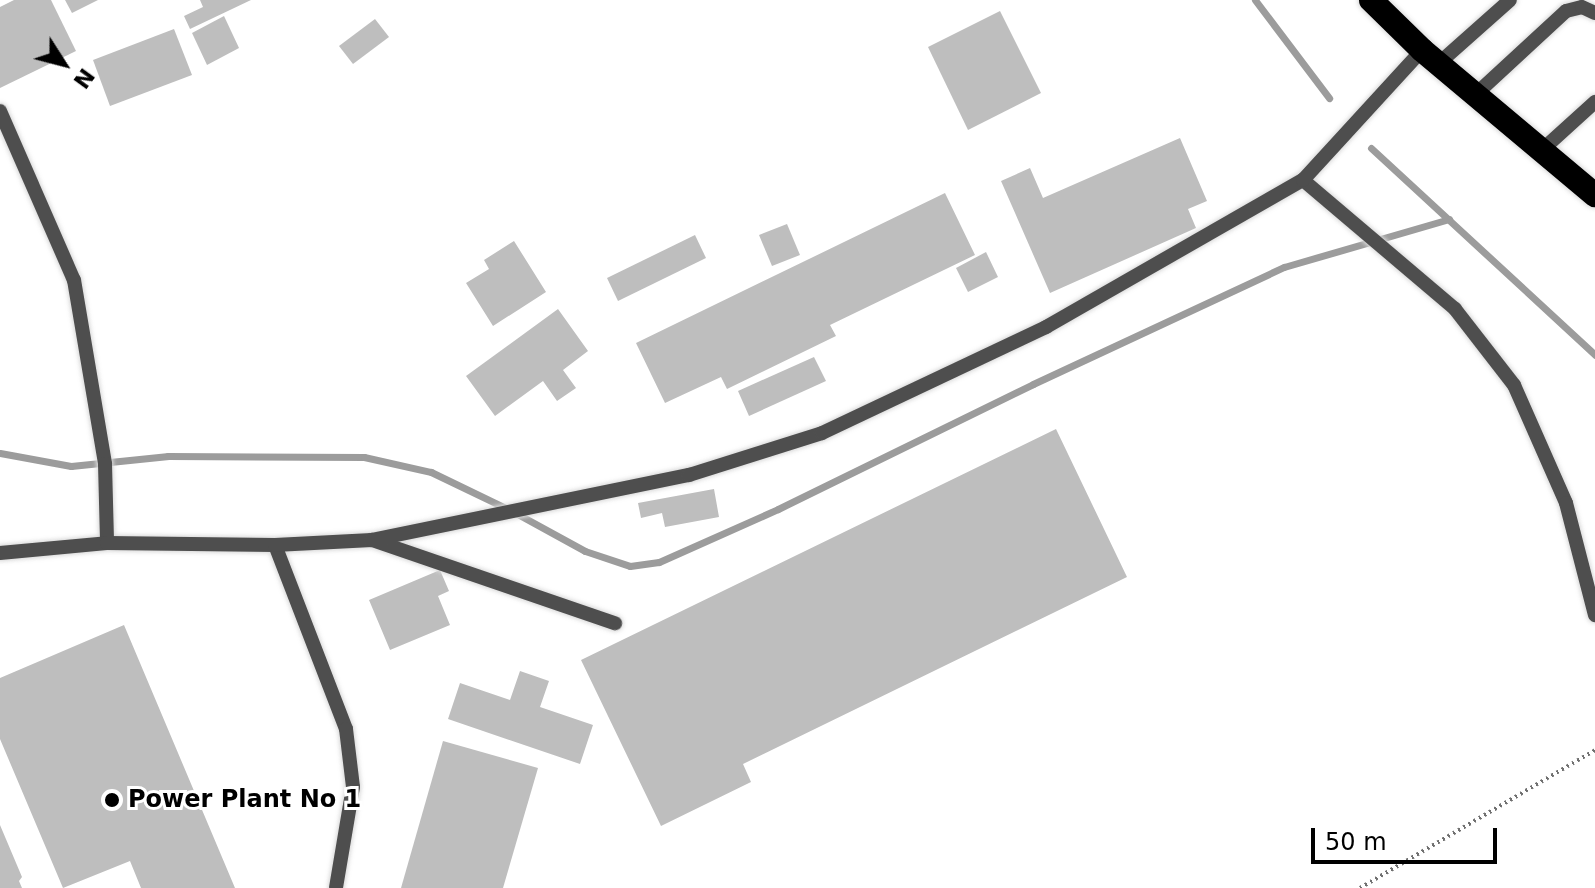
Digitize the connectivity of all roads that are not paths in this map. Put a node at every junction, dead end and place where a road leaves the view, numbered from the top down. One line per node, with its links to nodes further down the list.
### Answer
1 (1363, 0): 4 (highway)
2 (1510, 0): 6 (lane)
3 (1564, 6): 5 (lane); 7 (lane)
4 (1379, 8): 6 (highway)
5 (1595, 13)
6 (1430, 57): 7 (highway); 11 (lane)
7 (1475, 95): 10 (highway)
8 (1595, 102): 10 (lane)
9 (0, 111): 14 (lane)
10 (1542, 150): 12 (highway)
11 (1303, 180): 13 (lane); 17 (lane)
12 (1595, 195)
13 (372, 540): 15 (lane); 18 (lane)
14 (107, 543): 15 (lane); 16 (lane)
15 (275, 545): 19 (lane)
16 (0, 553)
17 (1595, 615)
18 (615, 623)
19 (336, 888)

